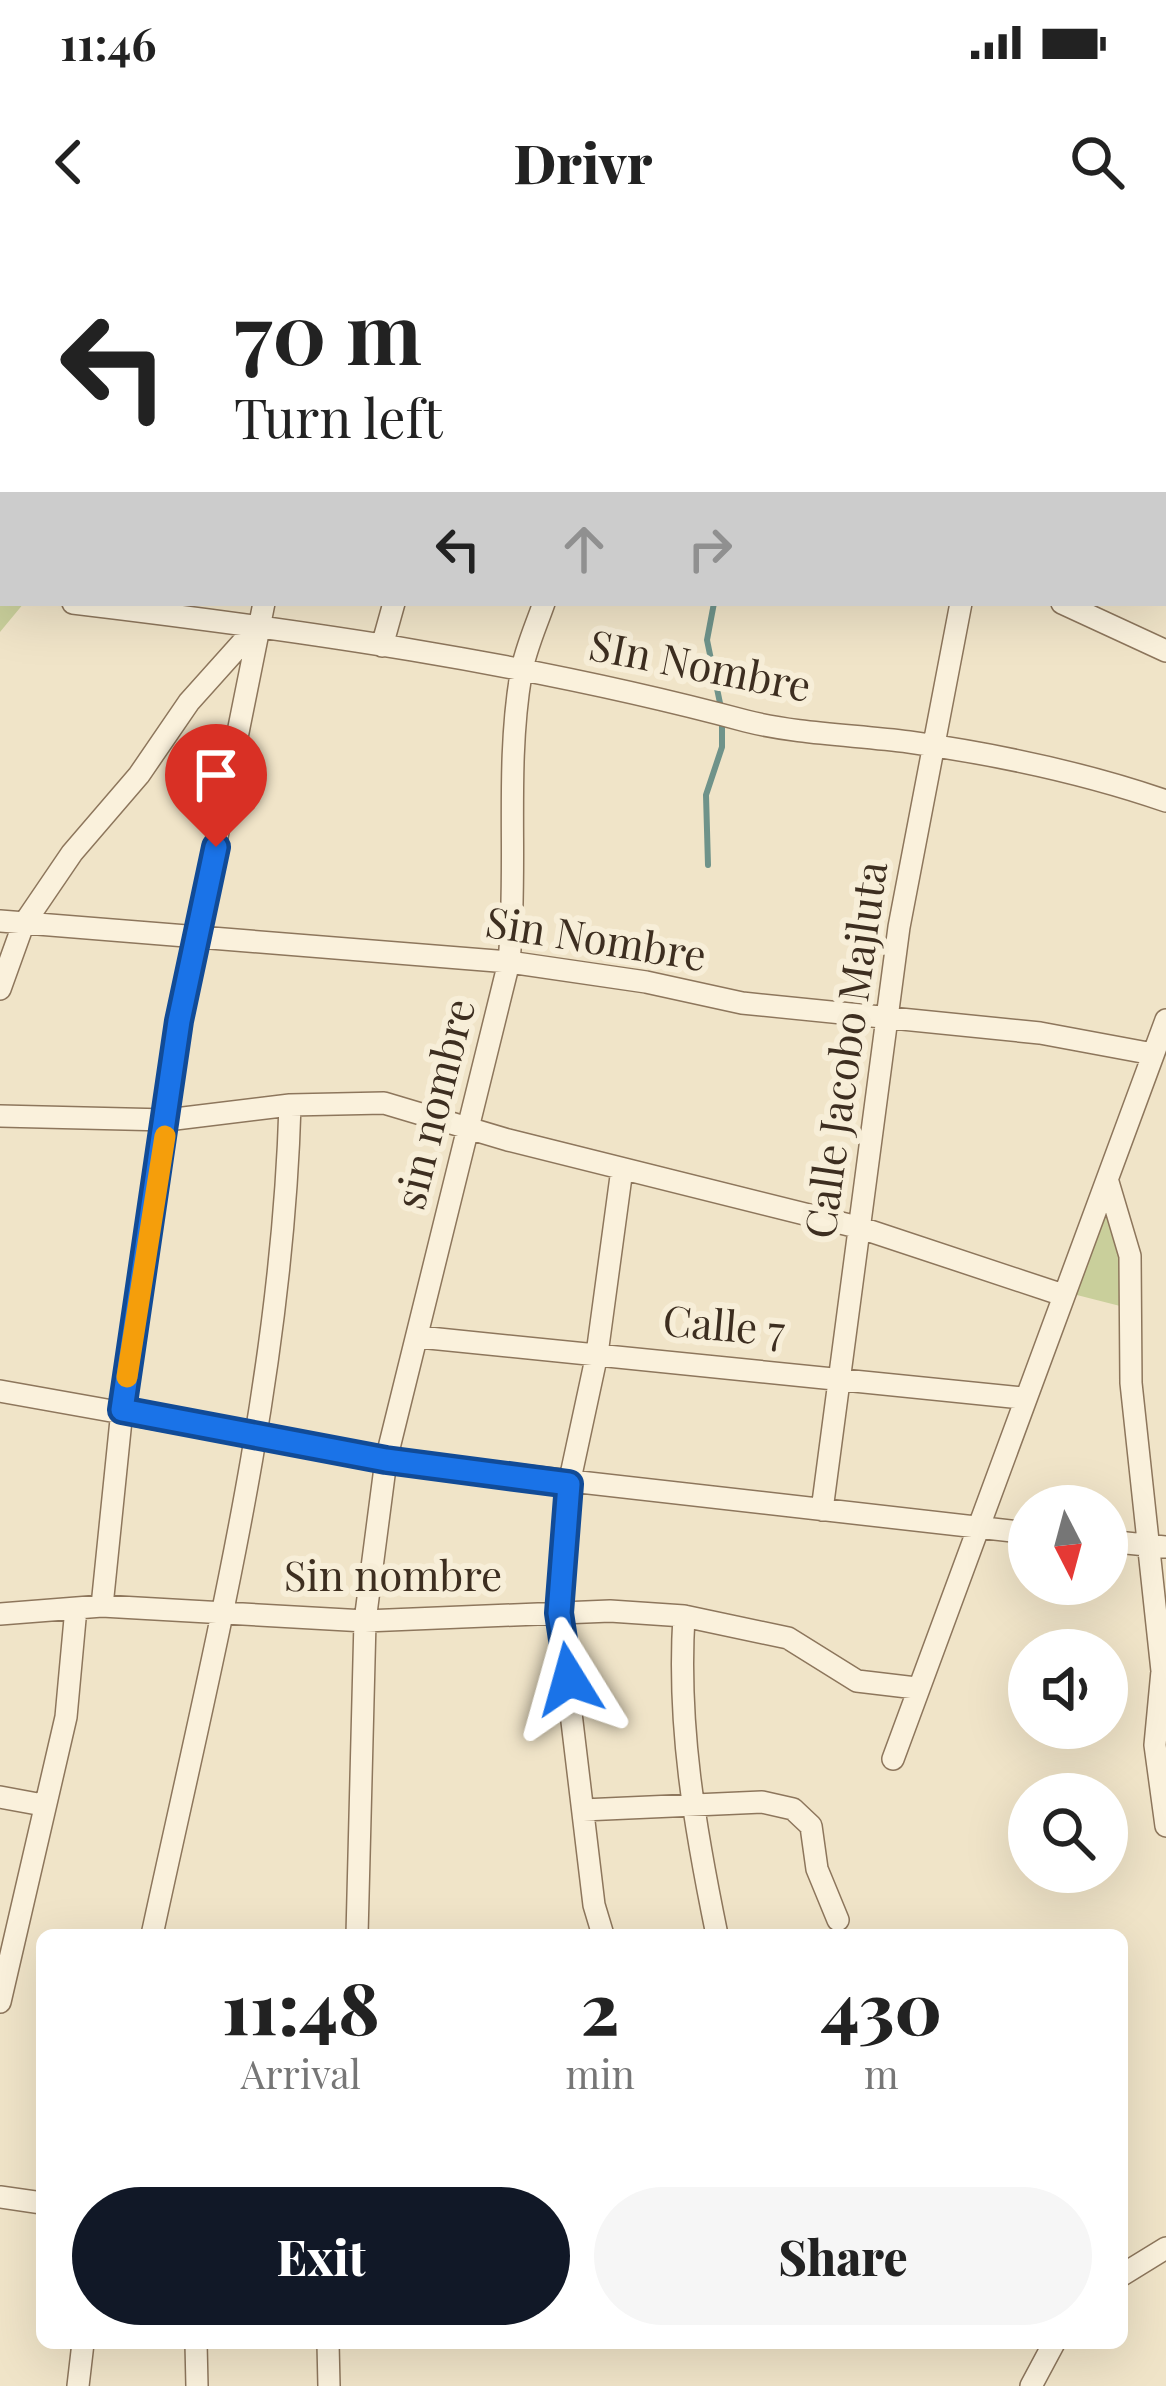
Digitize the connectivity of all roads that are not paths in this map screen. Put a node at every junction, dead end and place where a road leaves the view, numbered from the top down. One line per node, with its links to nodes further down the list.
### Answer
1 (124, 606): 6 (street, SIn Nombre)
2 (393, 606): 7 (street)
3 (543, 606): 9 (street, sin nombre)
4 (960, 606): 10 (street, Calle Jacobo Majluta)
5 (1068, 606): 8 (street)
6 (261, 614): 7 (street, SIn Nombre); 12 (street); 13 (street)
7 (382, 646): 9 (street, SIn Nombre)
8 (1166, 651)
9 (521, 670): 10 (street, SIn Nombre); 14 (street, sin nombre)
10 (930, 745): 11 (street, SIn Nombre); 16 (street, Calle Jacobo Majluta)
11 (1166, 801)
12 (11, 923): 13 (street, Sin Nombre); 15 (street)
13 (198, 935): 14 (street, Sin Nombre); 21 (street)
14 (509, 962): 16 (street, Sin Nombre); 22 (street, sin nombre)
15 (0, 989)
16 (887, 1015): 18 (street, Sin Nombre); 25 (street, Calle Jacobo Majluta)
17 (1166, 1020): 18 (street)
18 (1153, 1054): 24 (street)
19 (290, 1106): 21 (street, Sin Nombre); 22 (street, Sin Nombre); 33 (street, Sin Nombre)
20 (0, 1116): 21 (street, Sin Nombre)
21 (167, 1120): 32 (street)
22 (470, 1126): 23 (street, Sin Nombre); 27 (street, sin nombre)
23 (622, 1169): 25 (street, Sin Nombre); 28 (street)
24 (1108, 1181): 26 (street); 39 (street)
25 (861, 1228): 26 (street, Sin Nombre); 29 (street, Calle Jacobo Majluta)
26 (1064, 1295): 31 (street)
27 (419, 1337): 28 (street, Calle 7); 34 (street, sin nombre)
28 (597, 1354): 29 (street, Calle 7); 35 (street)
29 (842, 1376): 31 (street, Calle 7); 36 (street, Calle Jacobo Majluta)
30 (0, 1391): 32 (street)
31 (1022, 1398): 37 (street)
32 (122, 1410): 33 (street); 40 (street)
33 (259, 1436): 34 (street); 44 (street, Sin Nombre)
34 (386, 1460): 35 (street); 46 (street, sin nombre)
35 (569, 1484): 36 (street); 42 (street)
36 (822, 1510): 37 (street)
37 (976, 1528): 38 (street); 47 (street)
38 (1008, 1531)
39 (1155, 1546): 53 (street)
40 (102, 1606): 41 (street, Sin nombre); 44 (street, Sin nombre)
41 (76, 1608): 43 (street, Sin nombre); 51 (street)
42 (559, 1613): 45 (street, Sin nombre); 46 (street, Sin nombre); 52 (street)
43 (0, 1614)
44 (220, 1614): 46 (street, Sin nombre); 55 (street, Sin Nombre)
45 (684, 1616): 47 (street, Sin nombre); 50 (street)
46 (365, 1622): 56 (street, sin nombre)
47 (916, 1688): 48 (street)
48 (893, 1759)
49 (0, 1797): 51 (street)
50 (692, 1804): 52 (street); 54 (street); 58 (street)
51 (43, 1805): 59 (street)
52 (583, 1810): 57 (street)
53 (1166, 1826)
54 (838, 1920)
55 (153, 1929)
56 (357, 1929)
57 (602, 1929)
58 (716, 1929)
59 (0, 2002)
60 (0, 2197): 61 (street)
61 (36, 2203)
62 (1166, 2248): 63 (street)
63 (1128, 2271)
64 (82, 2349): 68 (street)
65 (196, 2349): 69 (street)
66 (328, 2349): 70 (street)
67 (1051, 2349): 71 (street)
68 (78, 2386)
69 (197, 2386)
70 (329, 2386)
71 (1031, 2386)

